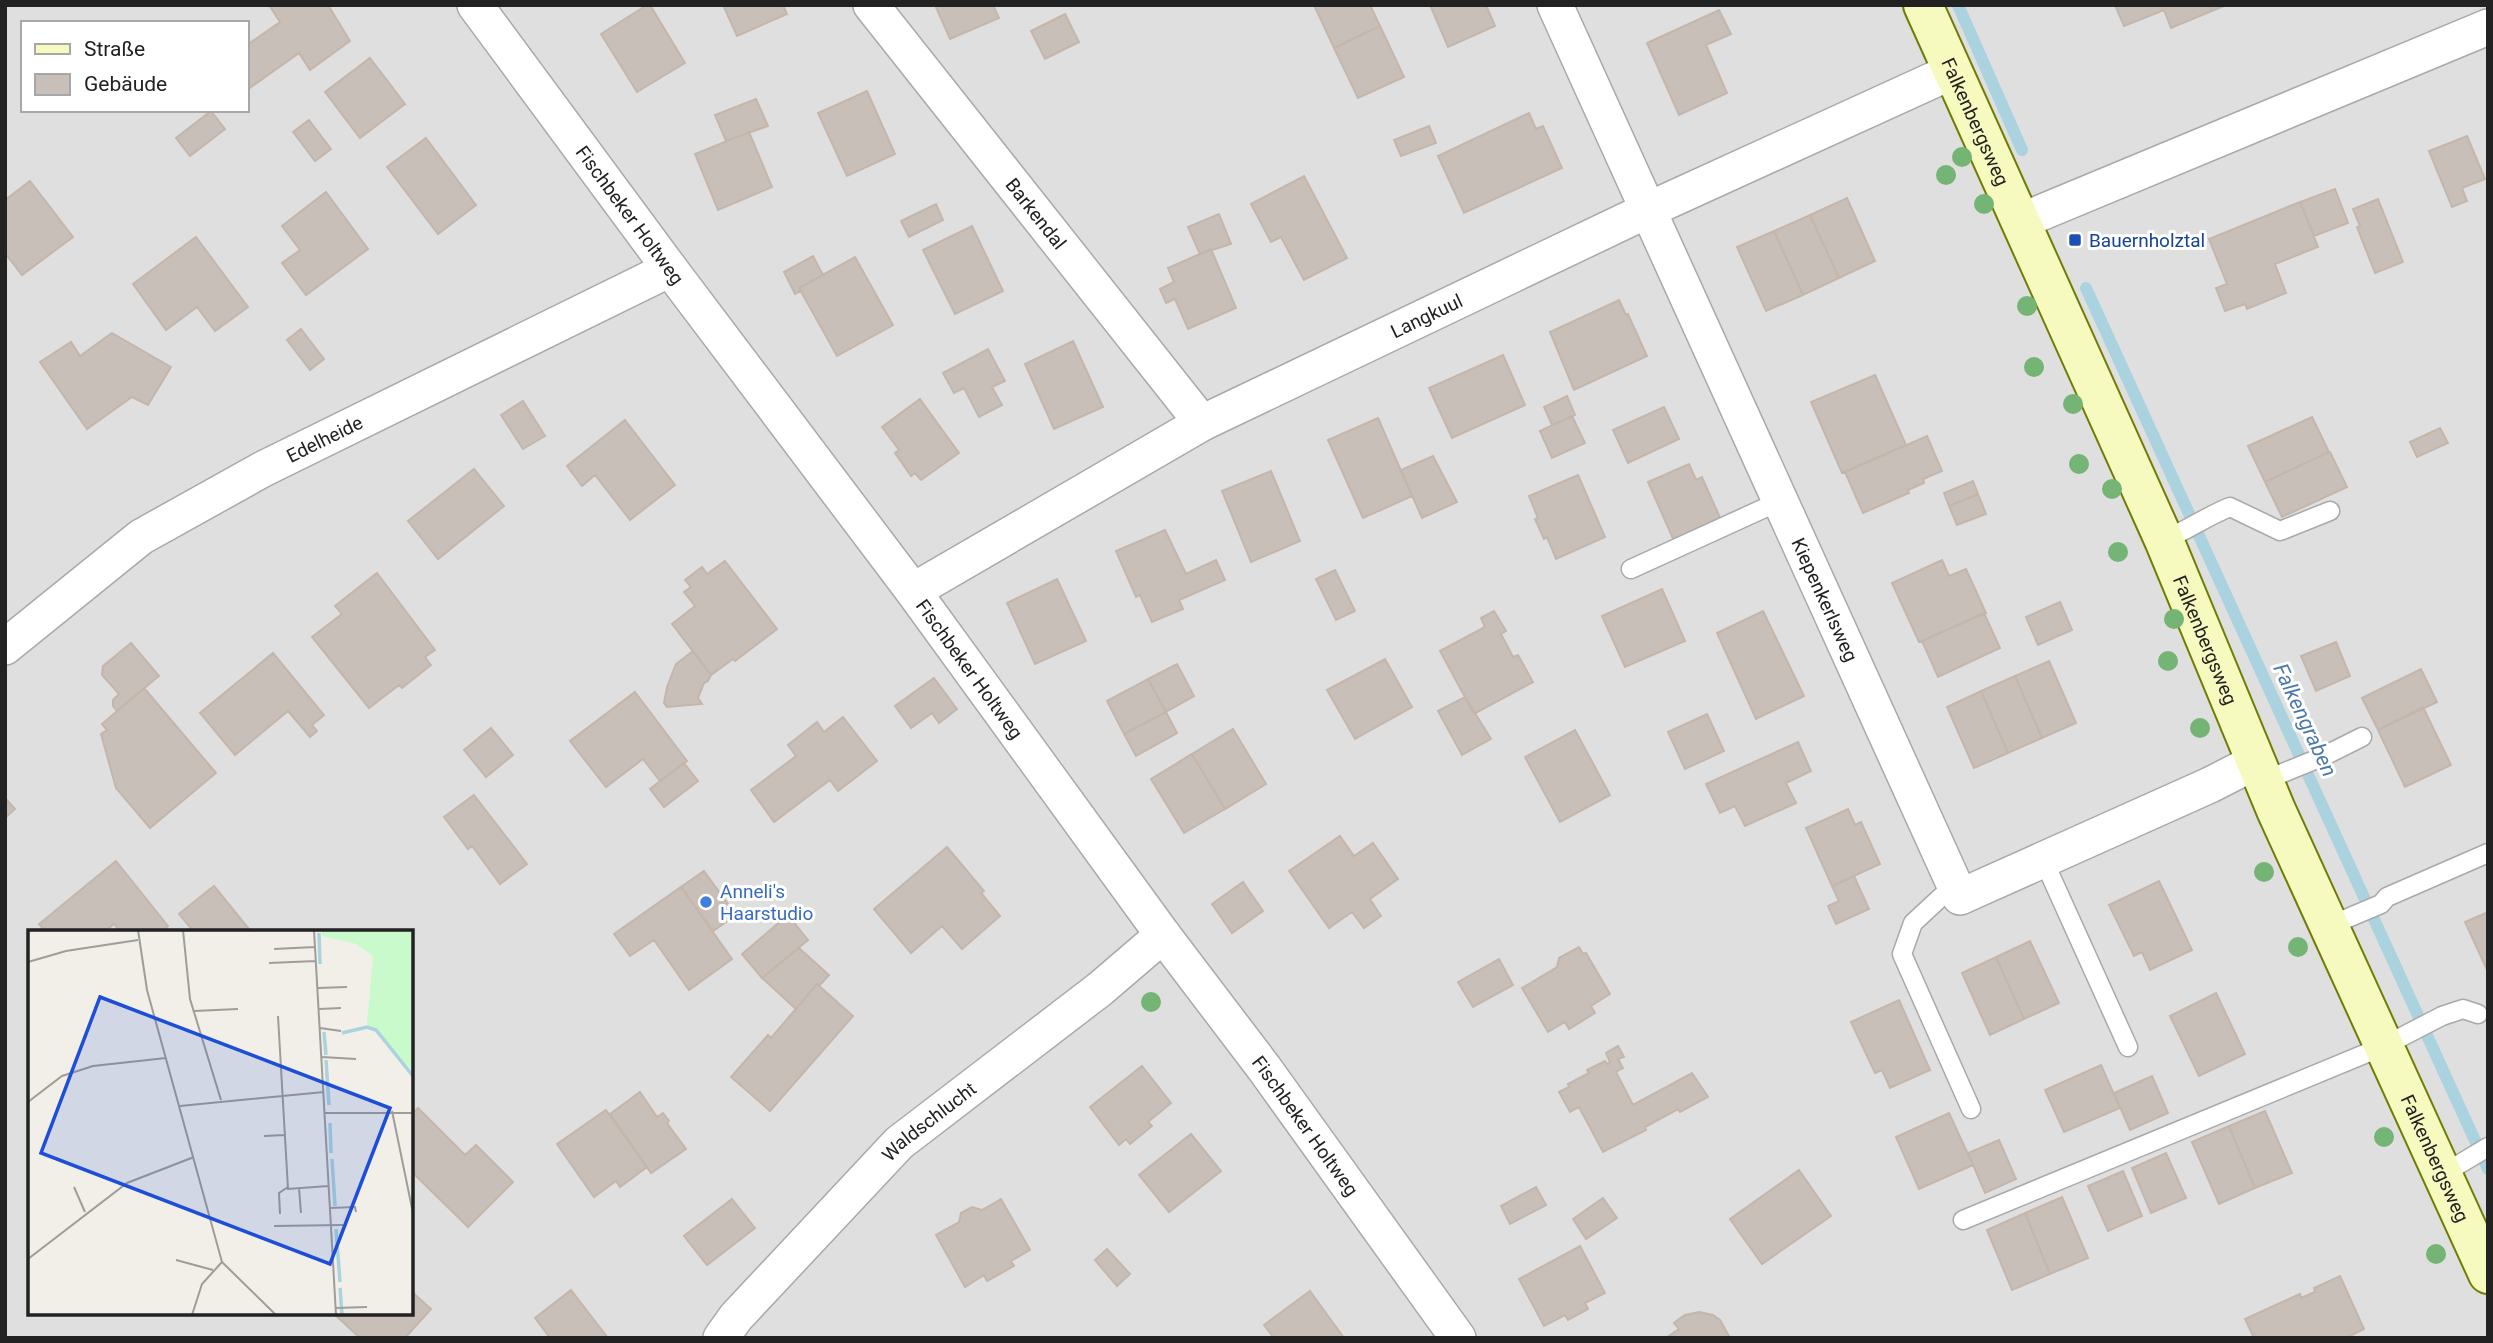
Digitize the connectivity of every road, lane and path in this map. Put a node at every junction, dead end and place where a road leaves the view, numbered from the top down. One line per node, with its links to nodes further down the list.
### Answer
1 (475, 5): 9 (street, Fischbeker Holtweg)
2 (871, 5): 10 (street, Barkendal)
3 (1555, 5): 7 (street, Kiepenkerlsweg)
4 (1923, 5): 6 (street, Falkenbergsweg)
5 (2488, 27): 8 (street)
6 (1953, 71): 7 (street, Langkuul); 8 (street, Falkenbergsweg)
7 (1648, 210): 10 (street, Langkuul); 11 (street, Kiepenkerlsweg)
8 (2021, 221): 13 (street, Falkenbergsweg)
9 (670, 270): 15 (street, Fischbeker Holtweg); 16 (street, Edelheide)
10 (1202, 423): 15 (street, Langkuul)
11 (1780, 501): 14 (lane); 21 (street, Kiepenkerlsweg)
12 (2330, 511): 13 (lane)
13 (2176, 535): 18 (street, Falkenbergsweg)
14 (1631, 569)
15 (914, 591): 23 (street, Fischbeker Holtweg)
16 (5, 647)
17 (2362, 737): 18 (lane)
18 (2270, 771): 20 (street); 22 (street, Falkenbergsweg)
19 (2488, 853): 22 (lane)
20 (2043, 859): 21 (street); 26 (lane)
21 (1954, 885): 27 (lane)
22 (2344, 920): 25 (street, Falkenbergsweg)
23 (1163, 935): 32 (street, Waldschlucht); 33 (street, Fischbeker Holtweg)
24 (2478, 1014): 25 (lane)
25 (2399, 1039): 29 (street, Falkenbergsweg); 30 (lane)
26 (2128, 1047)
27 (1971, 1109)
28 (2488, 1147): 29 (lane)
29 (2456, 1166): 31 (street, Falkenbergsweg)
30 (1963, 1220)
31 (2488, 1273)
32 (721, 1338)
33 (1458, 1338)

